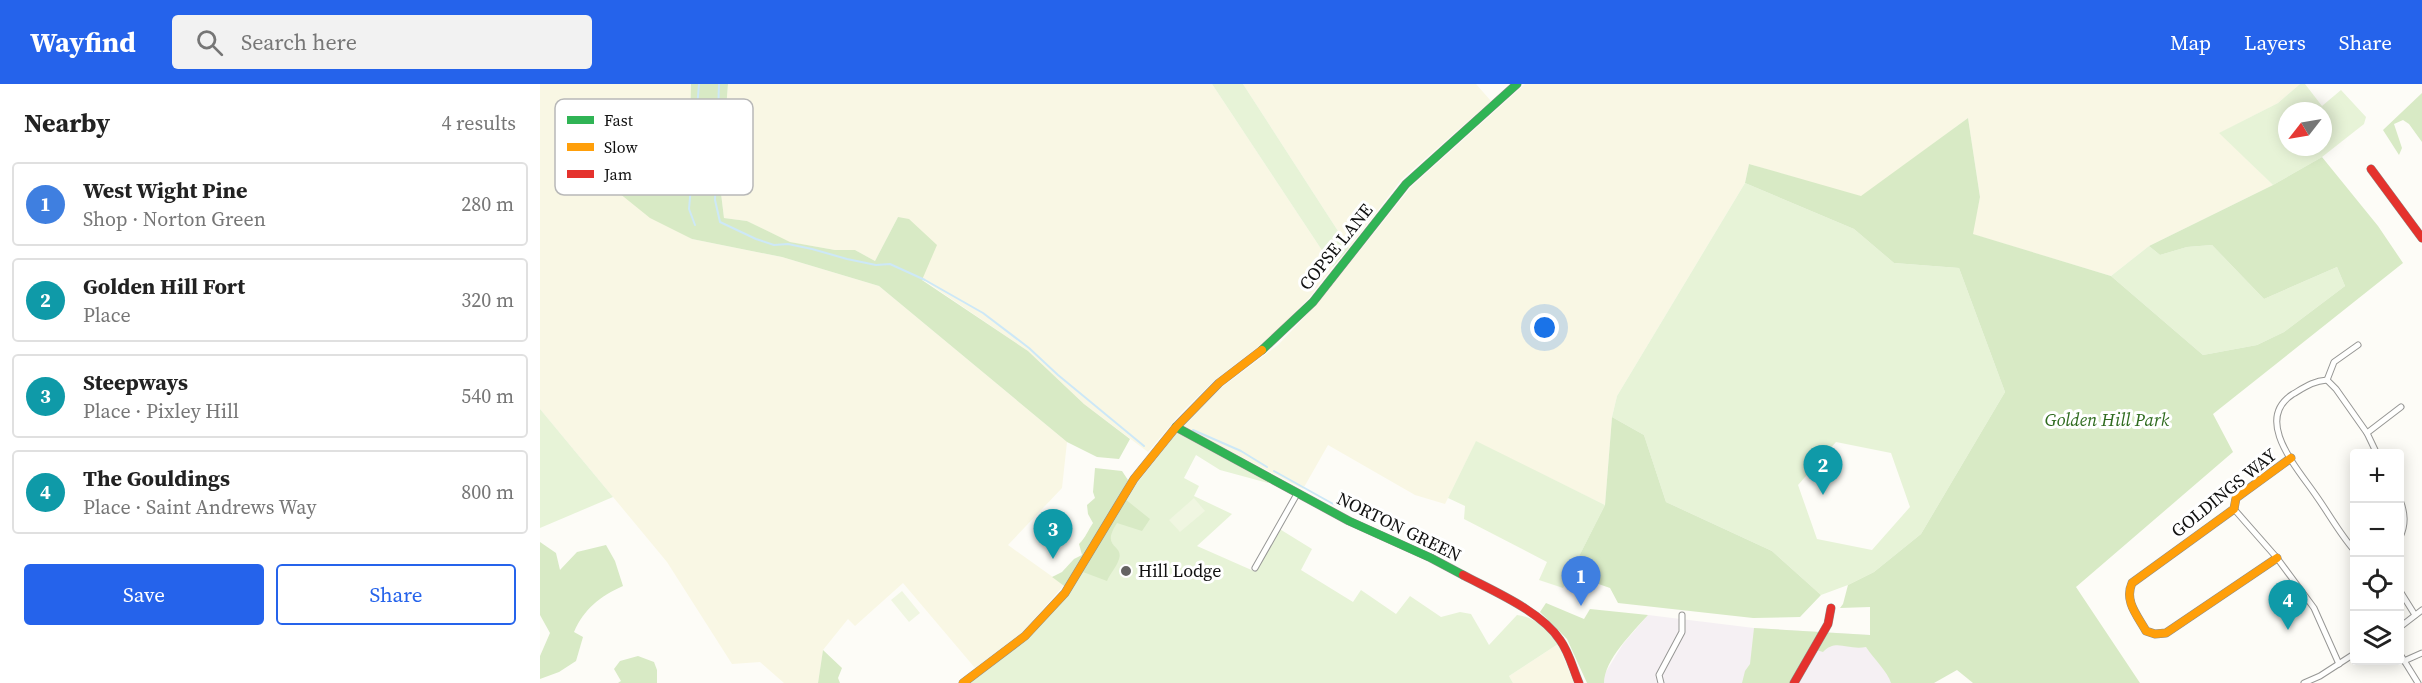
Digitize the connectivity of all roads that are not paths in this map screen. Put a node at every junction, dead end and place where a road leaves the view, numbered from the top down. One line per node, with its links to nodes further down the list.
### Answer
1 (1517, 84): 7 (street, COPSE LANE)
2 (2371, 169): 3 (street)
3 (2422, 238)
4 (2358, 345): 5 (street)
5 (2327, 380): 8 (street); 10 (street)
6 (2401, 407): 8 (street)
7 (1176, 427): 11 (street, NORTON GREEN); 26 (street, COPSE LANE)
8 (2367, 433): 9 (street)
9 (2375, 449)
10 (2291, 458): 12 (street, GOLDINGS WAY); 13 (street)
11 (1298, 494): 15 (street); 27 (street, NORTON GREEN)
12 (2234, 509): 14 (street); 14 (street, GOLDINGS WAY)
13 (2350, 543)
14 (2277, 558): 25 (street)
15 (1255, 568)
16 (2404, 597): 20 (street)
17 (1831, 608): 29 (street)
18 (2422, 610): 20 (street)
19 (1682, 615): 28 (street)
20 (2415, 615): 21 (street)
21 (2404, 624)
22 (2422, 652): 24 (street)
23 (2350, 657): 25 (street)
24 (2404, 661): 31 (street)
25 (2339, 664): 30 (street)
26 (963, 683)
27 (1579, 683)
28 (1661, 683)
29 (1794, 683)
30 (2304, 683)
31 (2418, 683)

